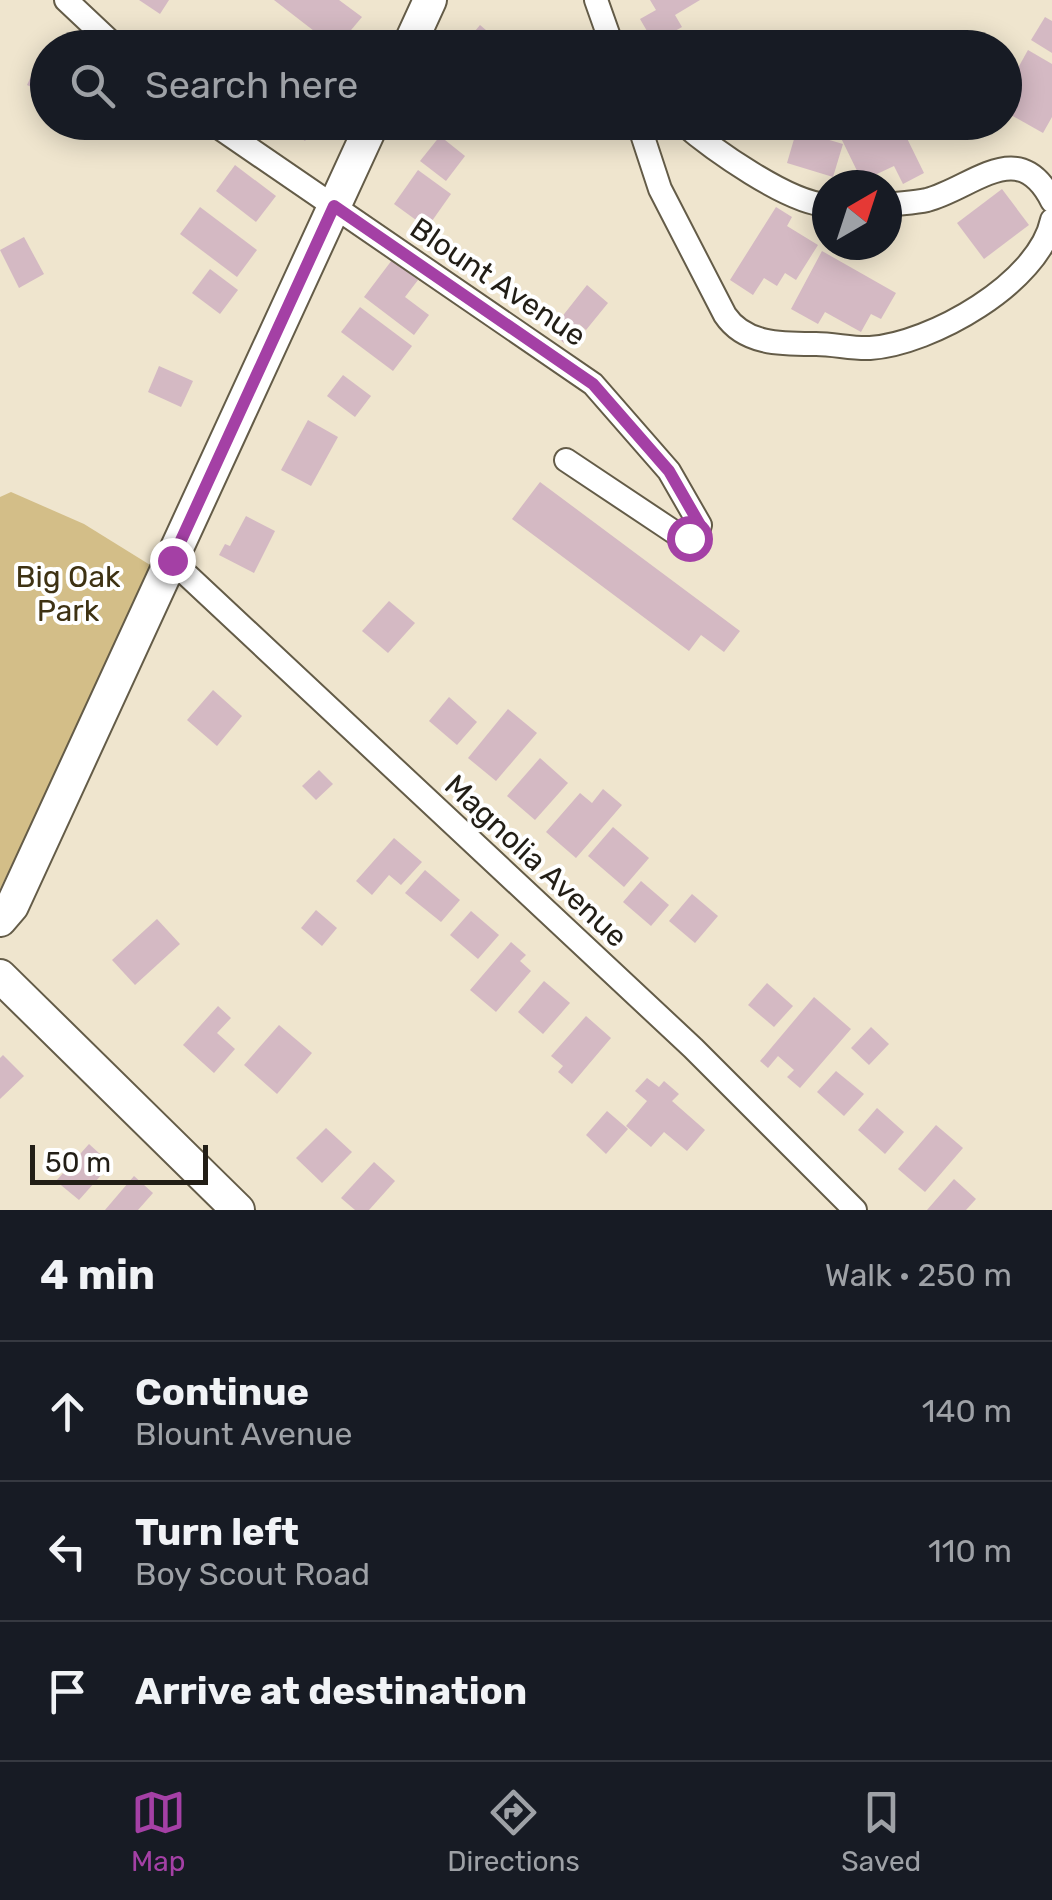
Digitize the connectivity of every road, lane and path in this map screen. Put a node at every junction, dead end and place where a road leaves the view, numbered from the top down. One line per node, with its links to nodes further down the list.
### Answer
1 (66, 0): 3 (street)
2 (430, 0): 4 (street)
3 (98, 30)
4 (416, 30)
5 (237, 140): 12 (street)
6 (365, 140): 12 (street)
7 (644, 140): 13 (street)
8 (703, 140): 11 (street)
9 (1052, 201): 10 (street)
10 (902, 203)
11 (812, 204)
12 (334, 206): 14 (street, Blount Avenue); 15 (street)
13 (1052, 220)
14 (566, 460)
15 (172, 560): 16 (street); 19 (street, Magnolia Avenue)
16 (0, 920)
17 (0, 976): 18 (street)
18 (238, 1210)
19 (855, 1210)

